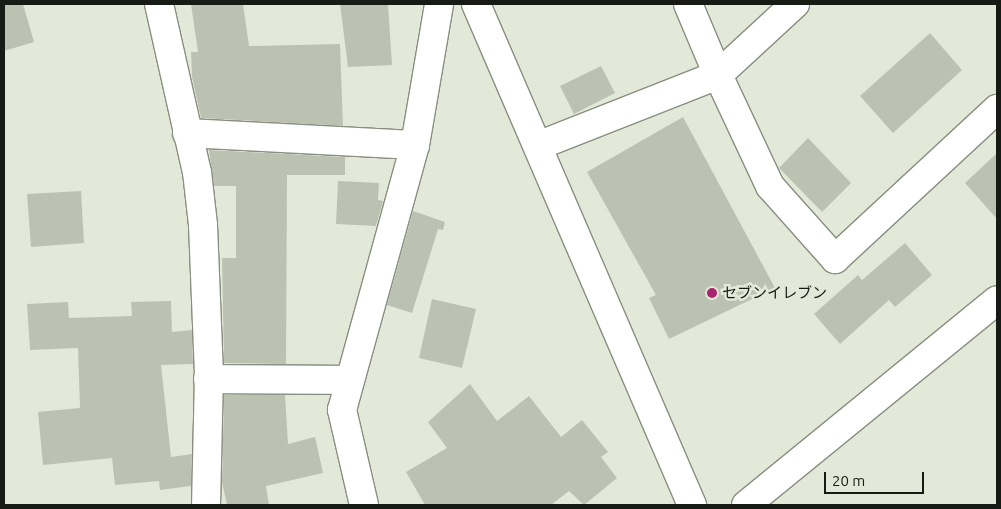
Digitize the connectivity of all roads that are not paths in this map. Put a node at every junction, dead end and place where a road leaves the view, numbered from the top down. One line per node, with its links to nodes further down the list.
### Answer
1 (159, 4): 8 (street)
2 (440, 4): 9 (street)
3 (476, 4): 10 (street)
4 (688, 4): 6 (street)
5 (795, 4): 6 (street)
6 (718, 75): 7 (street); 10 (street)
7 (997, 109)
8 (186, 133): 9 (street); 12 (street)
9 (415, 145): 13 (street)
10 (540, 145): 16 (street)
11 (997, 300): 17 (street)
12 (208, 379): 13 (street); 14 (street)
13 (349, 380): 15 (street)
14 (206, 505)
15 (364, 505)
16 (692, 505)
17 (746, 505)

